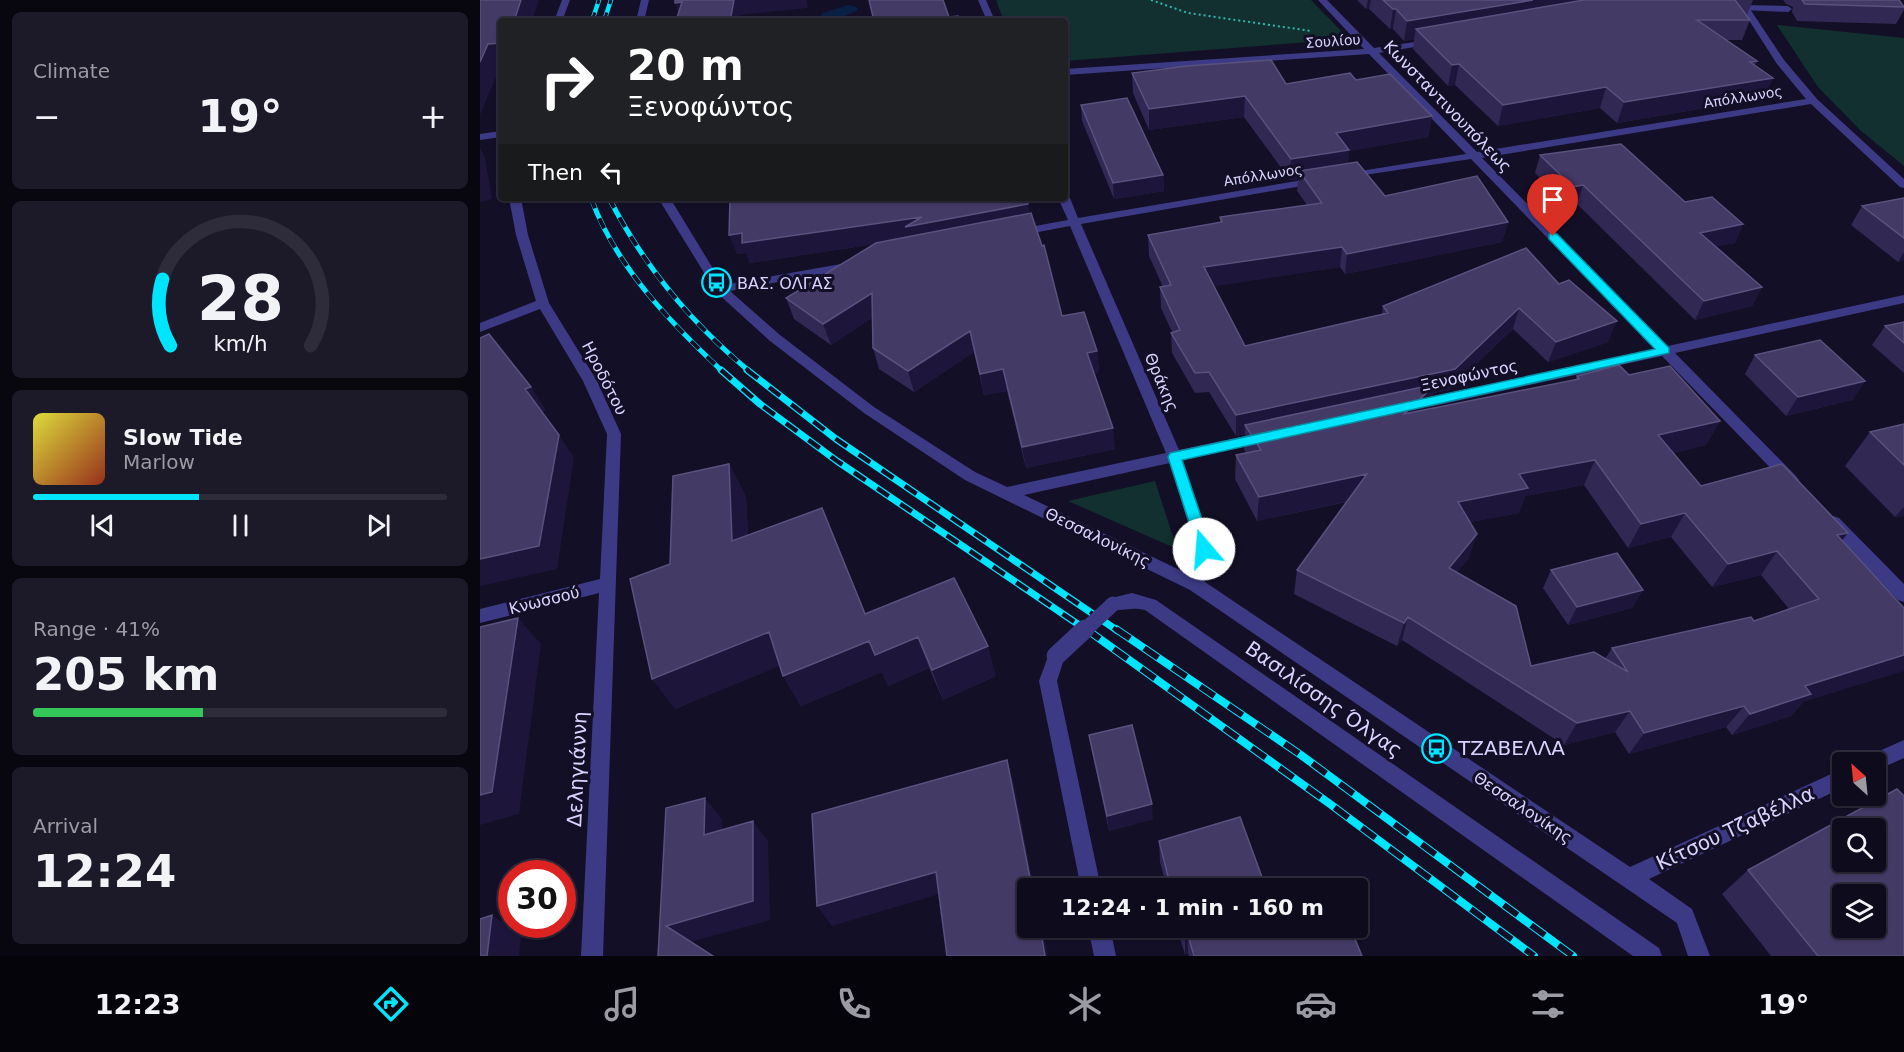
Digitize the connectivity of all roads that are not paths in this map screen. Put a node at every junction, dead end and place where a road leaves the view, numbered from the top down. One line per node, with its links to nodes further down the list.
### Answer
1 (566, 0): 7 (street)
2 (645, 0): 8 (street)
3 (982, 0): 9 (street)
4 (1322, 0): 11 (street, Κωνσταντινουπόλεως)
5 (1741, 3): 6 (street); 13 (street)
6 (1788, 9)
7 (559, 18)
8 (641, 18)
9 (990, 18)
10 (1441, 40): 11 (street, Σουλίου)
11 (1372, 51): 12 (street, Σουλίου); 16 (street, Κωνσταντινουπόλεως)
12 (1068, 72)
13 (1813, 101): 16 (street, Απόλλωνος); 17 (street)
14 (498, 134): 15 (street)
15 (480, 137)
16 (1473, 155): 21 (street, Απόλλωνος); 28 (street, Κωνσταντινουπόλεως)
17 (1904, 185)
18 (516, 201): 26 (street, Ηροδότου)
19 (666, 201): 24 (street, Θεσσαλονίκης)
20 (1065, 201): 21 (street, Θράκης)
21 (1074, 221): 22 (street, Απόλλωνος); 31 (street, Θράκης)
22 (1003, 235)
23 (861, 262): 24 (street)
24 (720, 289): 33 (street, Θεσσαλονίκης)
25 (1904, 298): 28 (street, Ξενοφώντος)
26 (543, 303): 27 (street); 35 (street, Ηροδότου)
27 (480, 328)
28 (1664, 351): 29 (street, Ξενοφώντος); 32 (street, Κωνσταντινουπόλεως)
29 (1396, 409)
30 (1280, 434): 31 (street)
31 (1175, 457): 33 (street); 36 (street, Θράκης)
32 (1797, 486)
33 (1007, 493): 36 (street, Θεσσαλονίκης)
34 (1821, 511): 37 (street)
35 (608, 584): 38 (street, Κνωσσού); 45 (street, Δεληγιάννη)
36 (1196, 585): 43 (street, Θεσσαλονίκης)
37 (1904, 595)
38 (480, 616)
39 (1904, 748): 40 (street)
40 (1886, 757)
41 (1832, 783): 43 (street, Κίτσου Τζαβέλλα)
42 (1089, 878): 47 (street, Βασιλίσσης Όλγας, bridge)
43 (1629, 878): 48 (street, Θεσσαλονίκης)
44 (1101, 938): 46 (street)
45 (592, 956)
46 (1105, 956)
47 (1651, 956)
48 (1699, 956)

